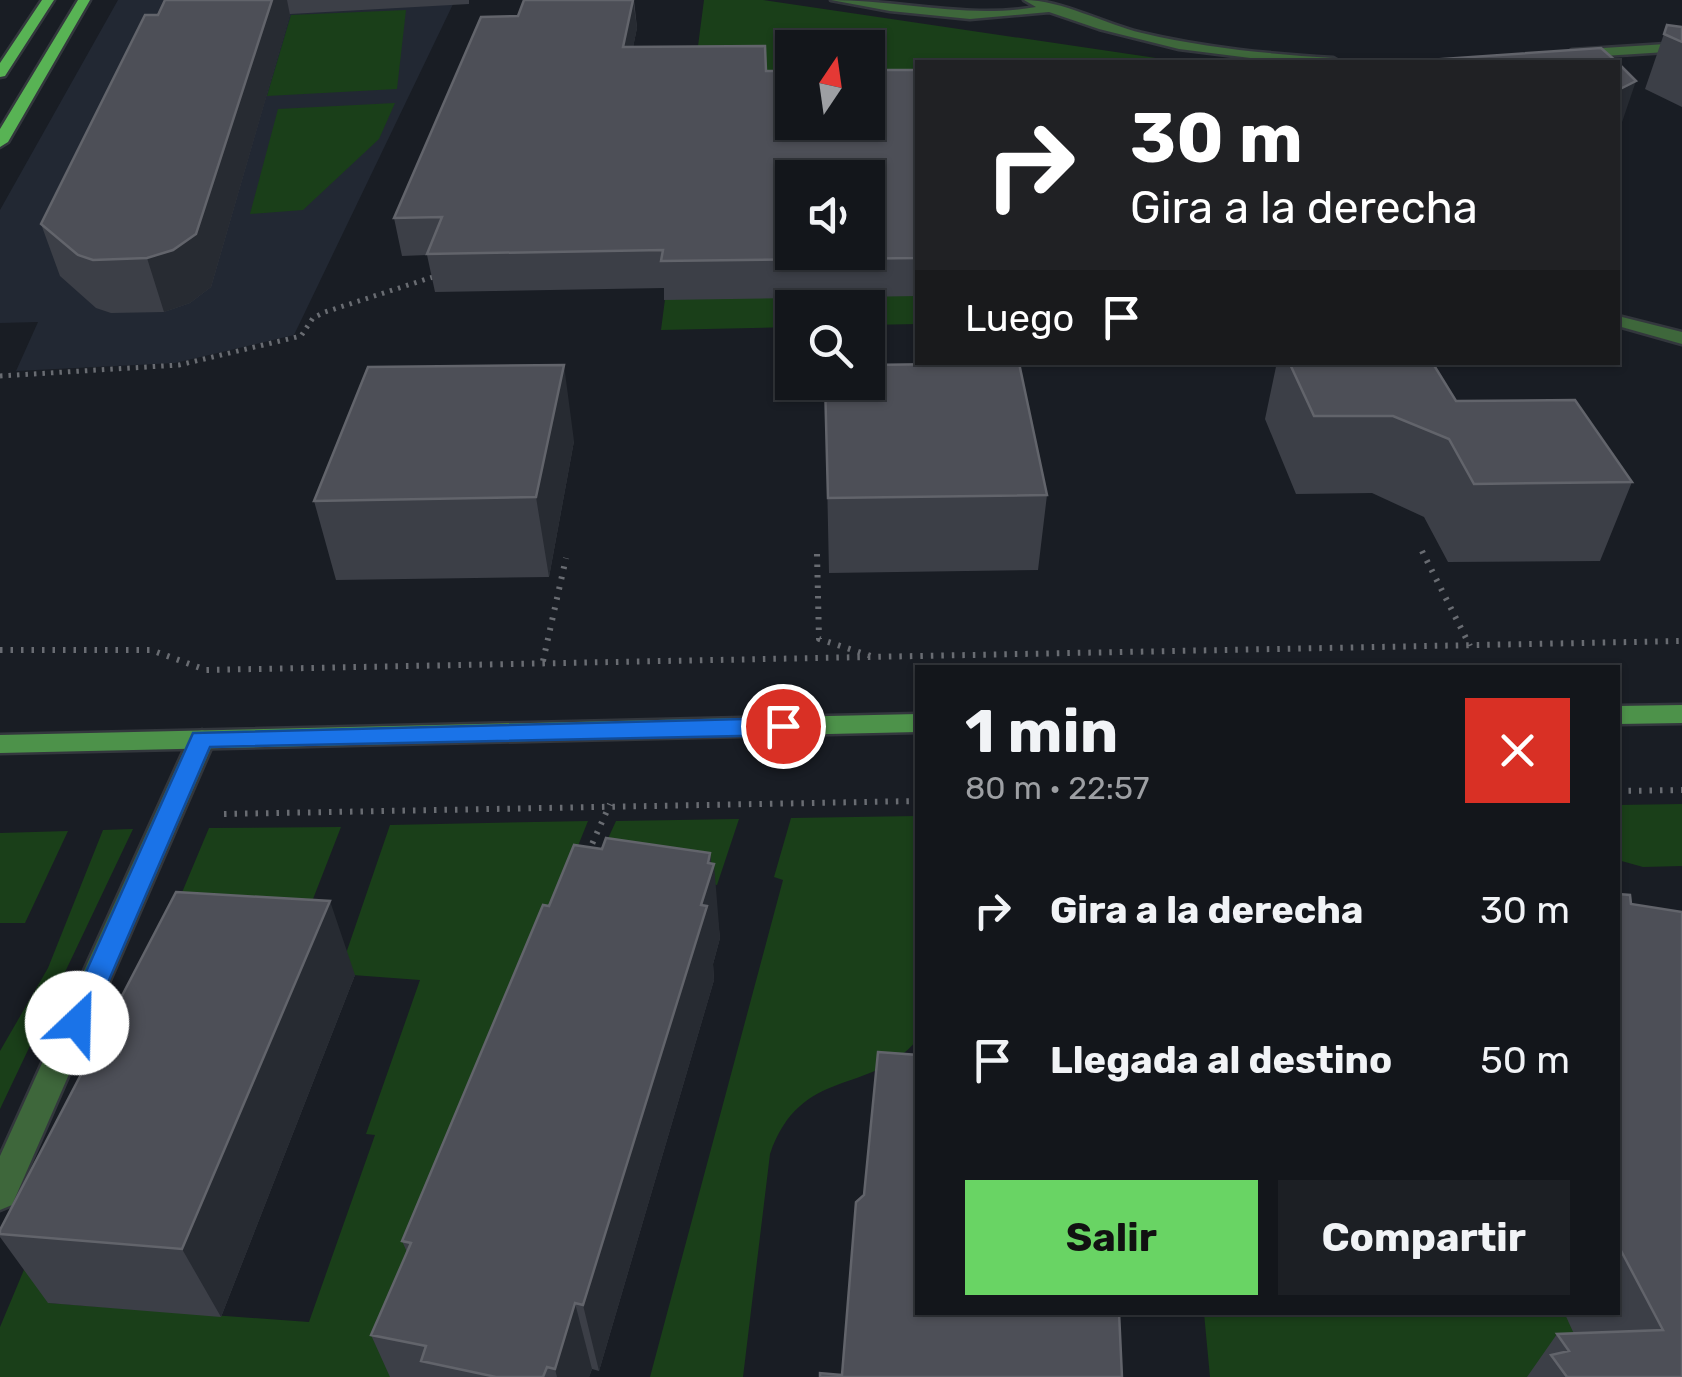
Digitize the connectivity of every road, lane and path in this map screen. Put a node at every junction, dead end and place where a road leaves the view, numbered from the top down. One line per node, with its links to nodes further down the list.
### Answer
1 (48, 0): 9 (main road)
2 (84, 0): 10 (main road)
3 (837, 0): 5 (street)
4 (1030, 0): 5 (street)
5 (1048, 8): 8 (street)
6 (1682, 47): 7 (street)
7 (1560, 54)
8 (1250, 60)
9 (0, 73)
10 (0, 142)
11 (442, 274): 14 (path)
12 (1620, 322): 13 (street)
13 (1682, 338)
14 (0, 376)
15 (1422, 551): 19 (path)
16 (817, 554): 21 (path)
17 (566, 558): 22 (path)
18 (1682, 641): 19 (path)
19 (1470, 646): 21 (path)
20 (1, 652): 22 (path)
21 (875, 658): 22 (path)
22 (544, 662)
23 (1682, 714): 24 (main road)
24 (1620, 715)
25 (915, 723): 26 (main road)
26 (202, 739): 27 (main road); 34 (street)
27 (0, 744)
28 (1682, 790): 29 (path)
29 (1620, 792)
30 (915, 801): 31 (path)
31 (610, 804): 32 (path); 33 (path)
32 (208, 814)
33 (581, 871)
34 (0, 1194)

